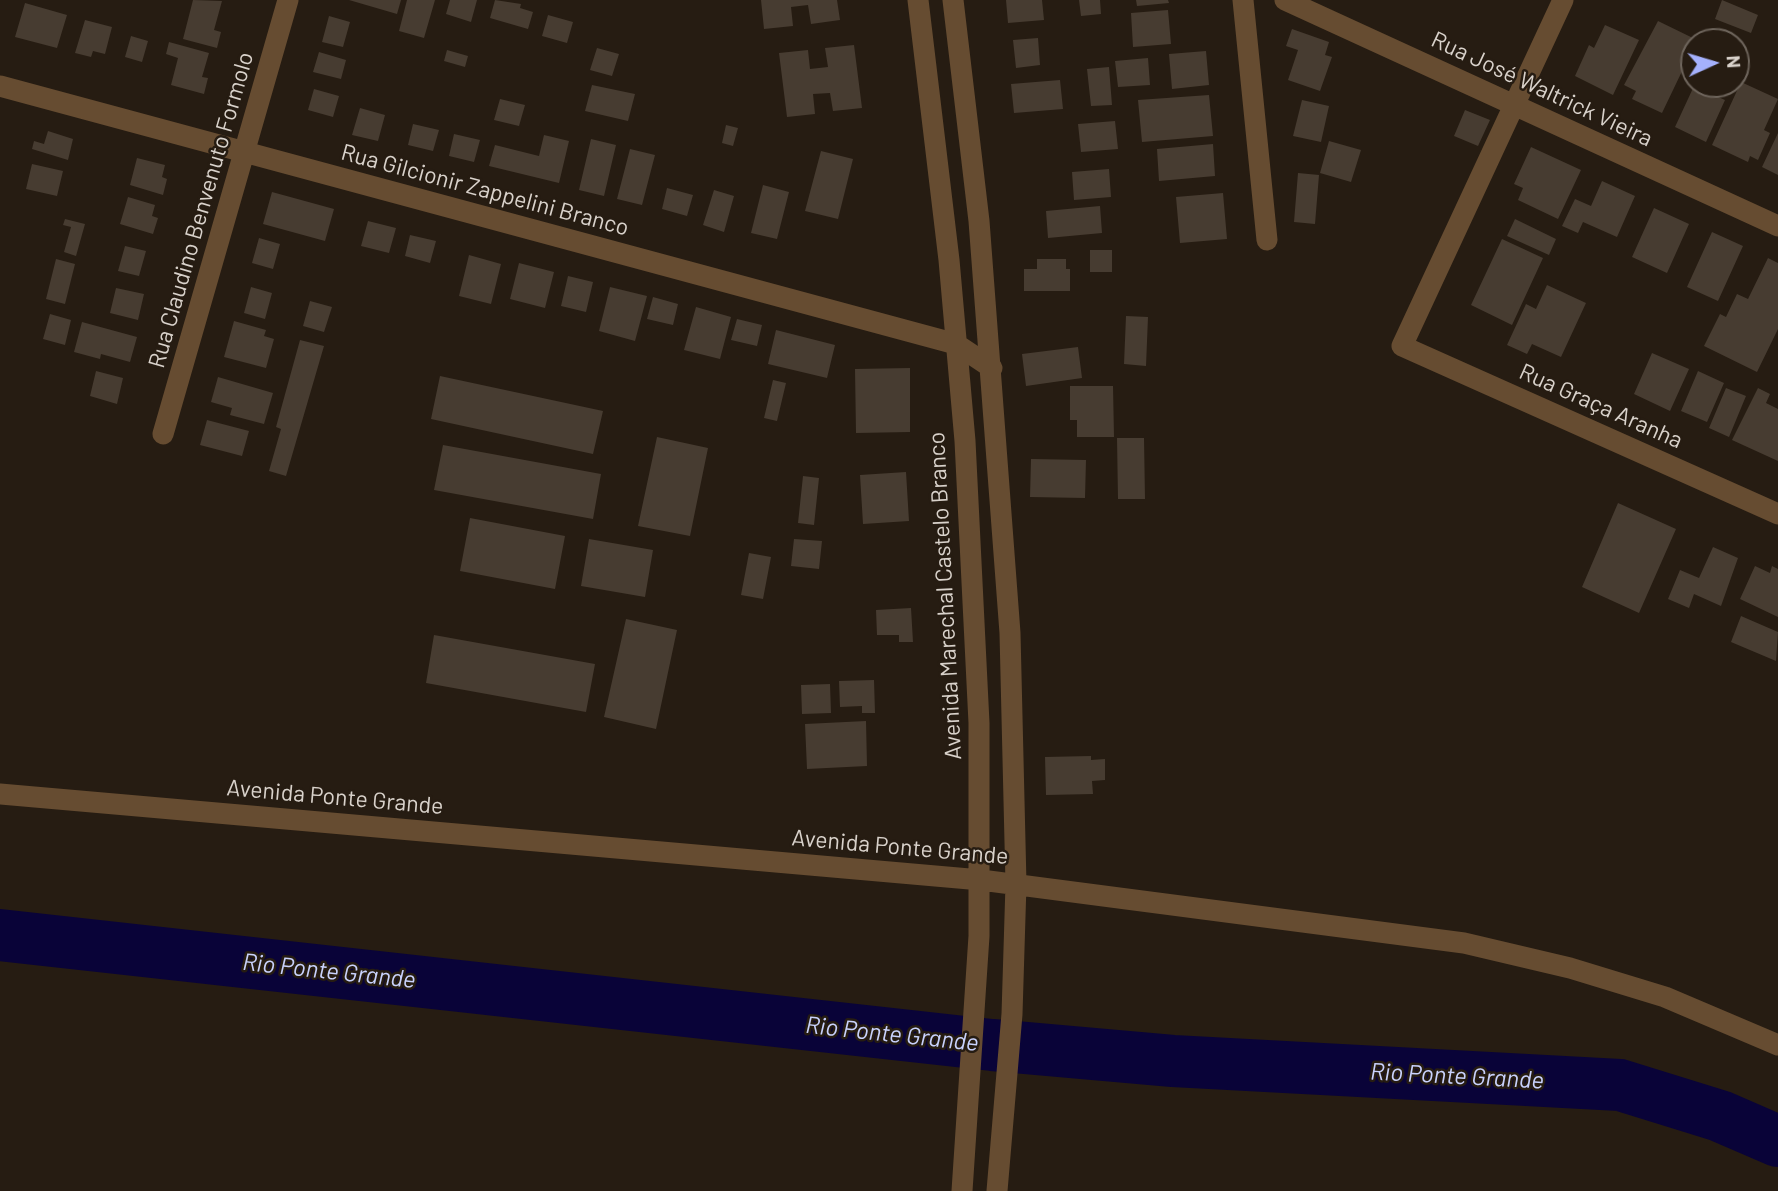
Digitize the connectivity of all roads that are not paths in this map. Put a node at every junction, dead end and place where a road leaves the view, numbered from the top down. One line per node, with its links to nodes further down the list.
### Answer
1 (288, 0): 9 (street, Rua Claudino Benvenuto Formolo)
2 (918, 0): 12 (street, Avenida Marechal Castelo Branco)
3 (953, 0): 13 (street)
4 (1243, 0): 11 (street)
5 (1285, 0): 8 (street, Rua José Waltrick Vieira)
6 (1563, 0): 8 (street)
7 (0, 86): 9 (street, Rua Gilcionir Zappelini Branco)
8 (1514, 105): 10 (street, Rua José Waltrick Vieira); 15 (street, Rua Graça Aranha)
9 (245, 152): 12 (street, Rua Gilcionir Zappelini Branco); 14 (street, Rua Claudino Benvenuto Formolo)
10 (1778, 226)
11 (1267, 240)
12 (956, 344): 13 (street, Rua Gilcionir Zappelini Branco); 17 (street, Avenida Marechal Castelo Branco)
13 (992, 368): 18 (street)
14 (163, 434)
15 (1778, 514)
16 (0, 794): 17 (street, Avenida Ponte Grande)
17 (981, 880): 18 (street, Avenida Ponte Grande); 20 (street, Avenida Marechal Castelo Branco)
18 (1016, 884): 19 (street, Avenida Ponte Grande); 21 (street)
19 (1778, 1045)
20 (962, 1191)
21 (998, 1191)

